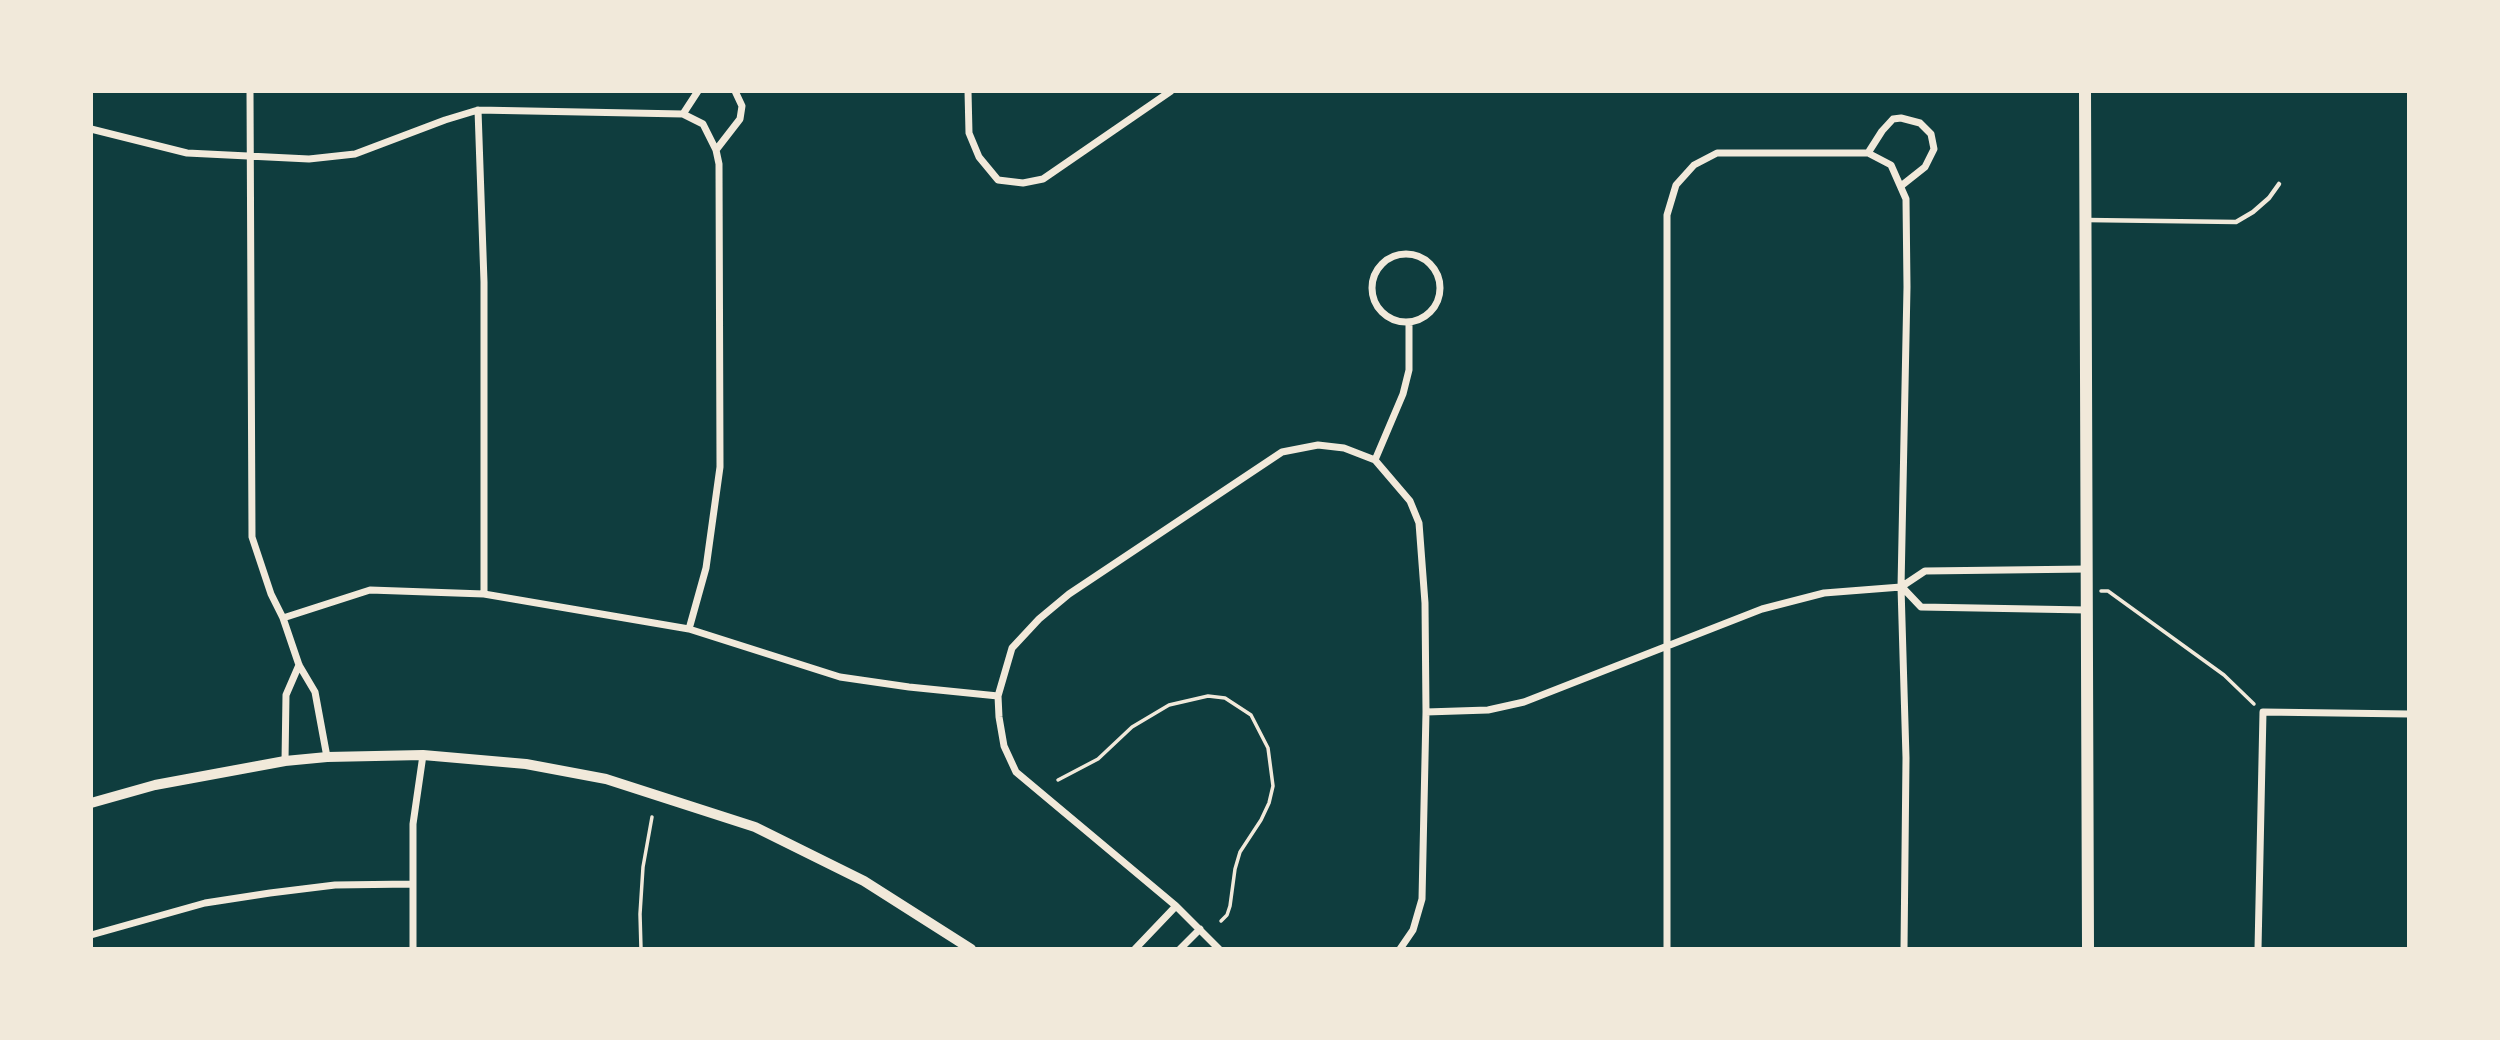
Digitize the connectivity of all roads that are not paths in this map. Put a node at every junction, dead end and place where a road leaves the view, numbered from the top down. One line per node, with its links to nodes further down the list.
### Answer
1 (250, 91): 12 (street)
2 (698, 91): 8 (street)
3 (735, 91): 10 (street)
4 (968, 91): 5 (street)
5 (1171, 91)
6 (2085, 91): 15 (main road)
7 (478, 110): 8 (street); 12 (street); 20 (street)
8 (683, 114): 10 (street)
9 (91, 130): 12 (street)
10 (716, 150): 23 (street)
11 (1868, 153): 14 (street); 14 (street); 24 (street)
12 (249, 157): 22 (street)
13 (2279, 184): 15 (lane)
14 (1900, 186): 19 (street)
15 (2086, 220): 18 (main road)
16 (1409, 323): 16 (street); 17 (street)
17 (1375, 460): 26 (street); 27 (street)
18 (2087, 569): 19 (street); 21 (main road)
19 (1901, 587): 21 (street); 24 (street); 44 (street)
20 (484, 594): 22 (street); 23 (street)
21 (2087, 610): 45 (main road)
22 (283, 618): 25 (street)
23 (689, 629): 26 (street)
24 (1668, 648): 27 (street); 43 (street)
25 (299, 665): 30 (street); 31 (street)
26 (998, 696): 34 (street)
27 (1426, 712): 42 (street)
28 (2409, 714): 46 (street)
29 (423, 755): 30 (street); 33 (street); 38 (street)
30 (327, 757): 31 (street)
31 (285, 761): 32 (street)
32 (91, 803)
33 (412, 884): 36 (street); 37 (street)
34 (1176, 906): 35 (street); 39 (street)
35 (1200, 929): 40 (street); 41 (street)
36 (91, 935)
37 (413, 949)
38 (971, 949)
39 (1135, 949)
40 (1180, 949)
41 (1219, 949)
42 (1400, 949)
43 (1667, 949)
44 (1904, 949)
45 (2088, 949)
46 (2258, 949)

